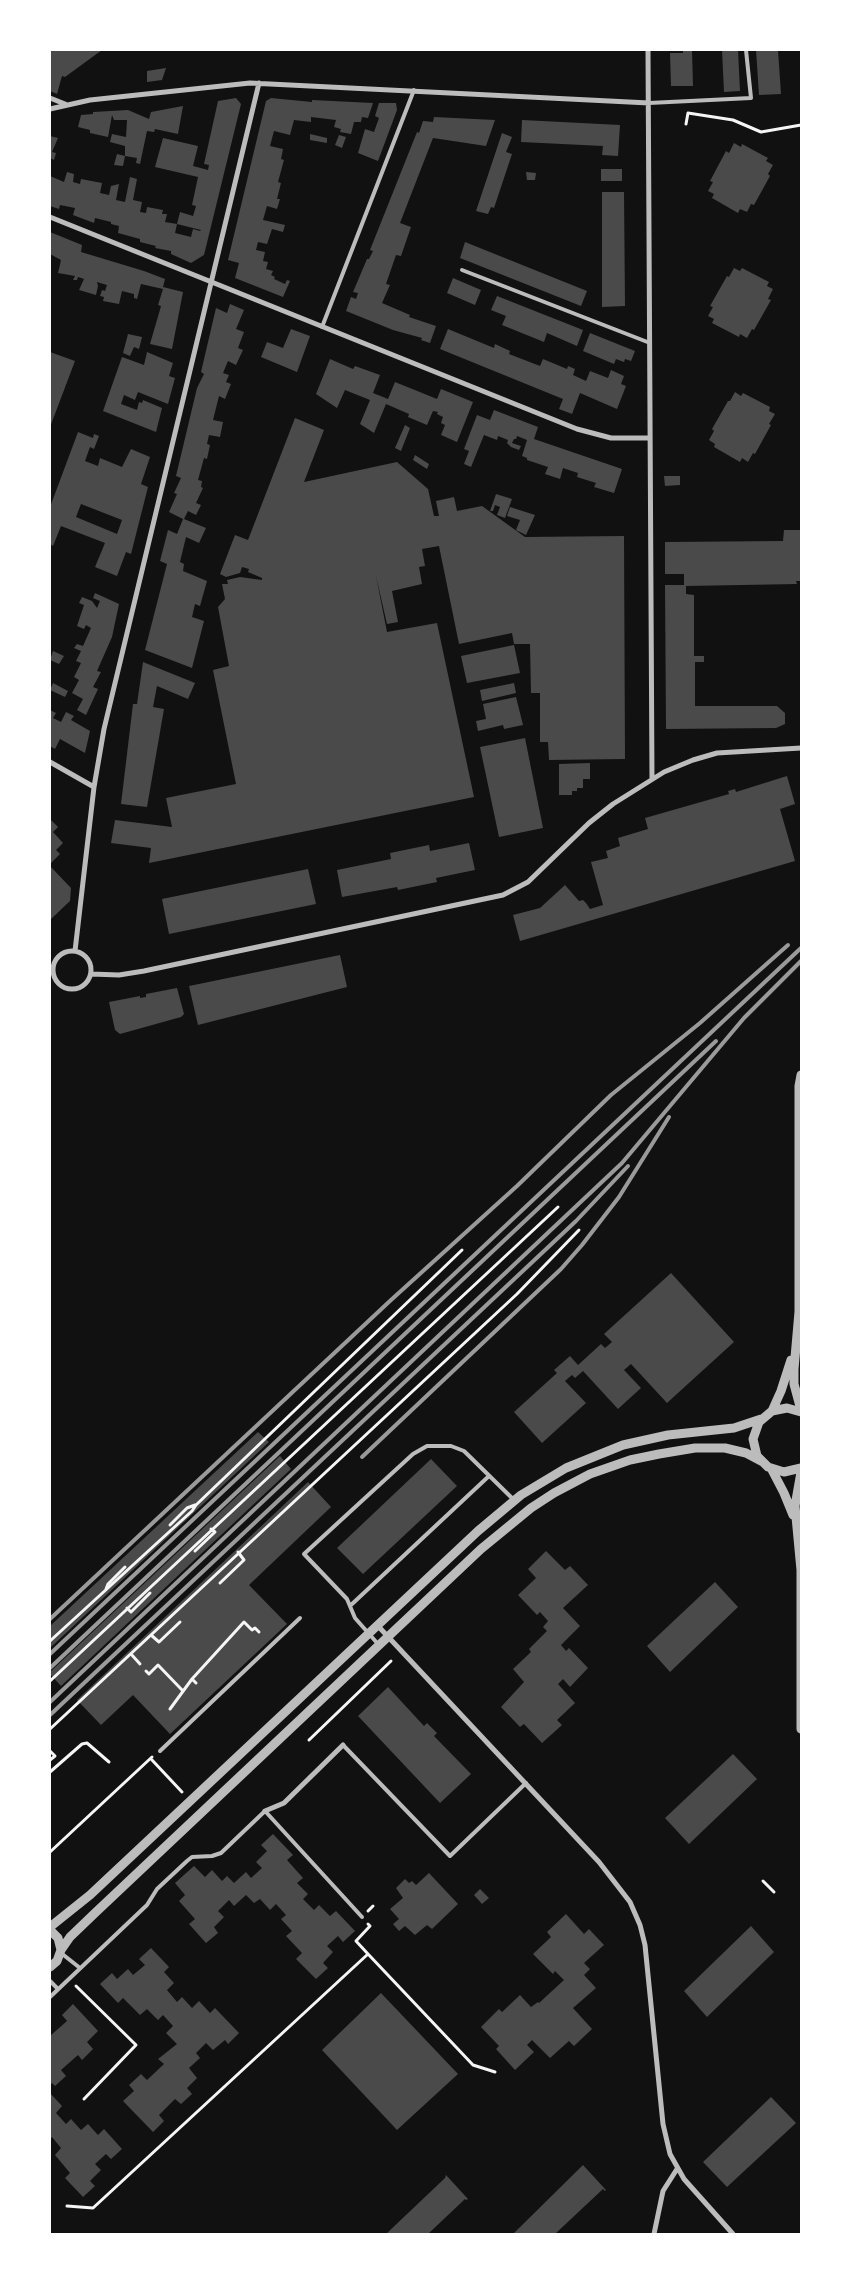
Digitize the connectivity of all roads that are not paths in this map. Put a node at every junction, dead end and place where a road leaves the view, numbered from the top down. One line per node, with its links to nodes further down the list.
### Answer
1 (648, 50): 6 (street)
2 (746, 50): 6 (lane)
3 (259, 83): 4 (street); 7 (street); 11 (street)
4 (414, 90): 6 (street); 12 (lane)
5 (50, 98): 7 (street)
6 (649, 103): 13 (street)
7 (65, 104): 8 (street)
8 (50, 109)
9 (50, 217): 11 (street)
10 (462, 270): 13 (lane)
11 (210, 282): 12 (street); 18 (street)
12 (322, 327): 14 (street)
13 (650, 344): 14 (street)
14 (650, 438): 17 (street)
15 (801, 748): 17 (street)
16 (50, 762): 18 (street)
17 (652, 779): 20 (street)
18 (94, 786): 19 (street)
19 (76, 951): 20 (street); 21 (street)
20 (91, 974): 21 (street)
21 (53, 979)
22 (801, 1075): 23 (street)
23 (795, 1345): 24 (street); 25 (street)
24 (772, 1411): 25 (street); 26 (street)
25 (801, 1411)
26 (761, 1419): 27 (street); 31 (street)
27 (761, 1461): 28 (street); 37 (street)
28 (771, 1468): 29 (street); 32 (street)
29 (801, 1470): 32 (street)
30 (489, 1476): 31 (lane); 33 (lane); 33 (lane)
31 (514, 1500): 35 (street)
32 (796, 1528): 39 (street)
33 (351, 1605): 36 (lane)
34 (300, 1618): 41 (lane)
35 (378, 1626): 36 (street); 37 (street)
36 (369, 1634): 38 (lane); 45 (street)
37 (388, 1638): 38 (street); 42 (street)
38 (380, 1646): 46 (street)
39 (801, 1729)
40 (343, 1745): 42 (lane); 43 (street)
41 (160, 1751)
42 (526, 1784): 52 (street)
43 (265, 1811): 44 (lane); 48 (lane)
44 (362, 1917)
45 (50, 1928): 46 (street)
46 (61, 1951): 47 (street); 48 (lane)
47 (50, 1967)
48 (80, 1968): 50 (lane)
49 (50, 1981): 50 (lane)
50 (58, 1989): 51 (lane)
51 (50, 1996)
52 (677, 2169): 53 (street); 54 (street)
53 (654, 2234)
54 (733, 2234)

